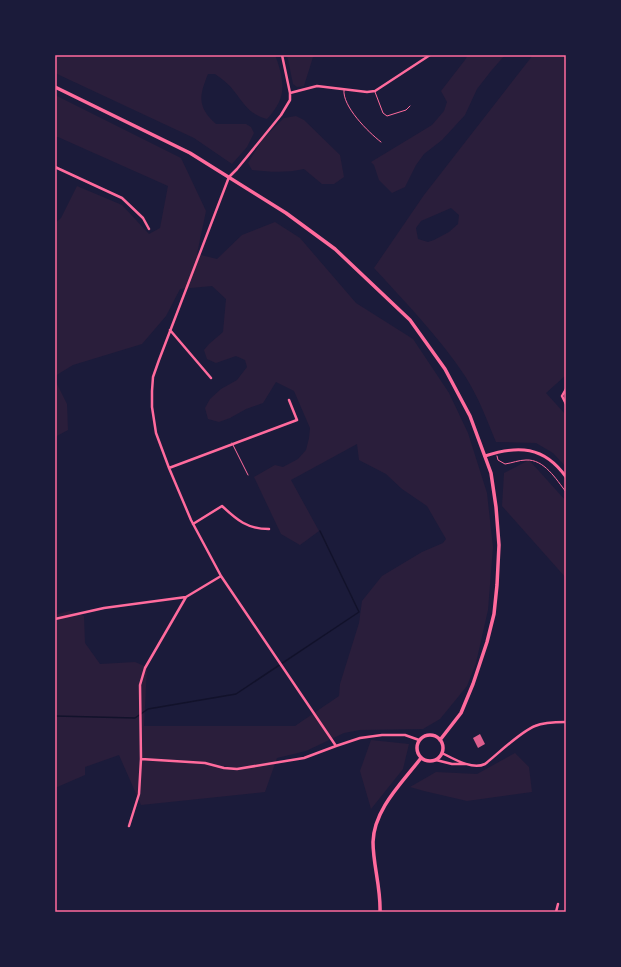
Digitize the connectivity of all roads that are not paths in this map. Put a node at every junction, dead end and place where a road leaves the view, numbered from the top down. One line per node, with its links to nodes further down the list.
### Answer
1 (282, 55): 6 (street)
2 (430, 55): 5 (street)
3 (55, 87): 10 (main road)
4 (344, 89): 5 (street); 6 (street); 8 (lane)
5 (374, 91): 7 (lane)
6 (290, 93): 10 (street)
7 (410, 106)
8 (381, 142)
9 (55, 167): 11 (street)
10 (229, 177): 12 (street); 18 (main road)
11 (149, 229)
12 (170, 330): 13 (street); 19 (street)
13 (211, 378)
14 (566, 389): 16 (street)
15 (288, 400): 17 (street)
16 (566, 404)
17 (232, 443): 19 (street); 20 (lane)
18 (484, 456): 21 (street); 29 (main road)
19 (169, 468): 22 (street)
20 (248, 475)
21 (566, 477)
22 (193, 524): 23 (street); 24 (street)
23 (269, 529)
24 (221, 576): 25 (street); 30 (street)
25 (186, 597): 26 (street); 33 (street)
26 (55, 619)
27 (566, 722): 35 (street)
28 (420, 740): 29 (main road); 30 (street); 32 (main road)
29 (440, 740): 31 (main road)
30 (336, 746): 33 (street)
31 (442, 753): 34 (main road); 35 (street)
32 (421, 758): 34 (main road); 38 (main road)
33 (141, 759): 36 (street)
34 (436, 760): 35 (street)
35 (467, 764)
36 (129, 826)
37 (558, 904): 39 (street)
38 (380, 912)
39 (556, 912)

